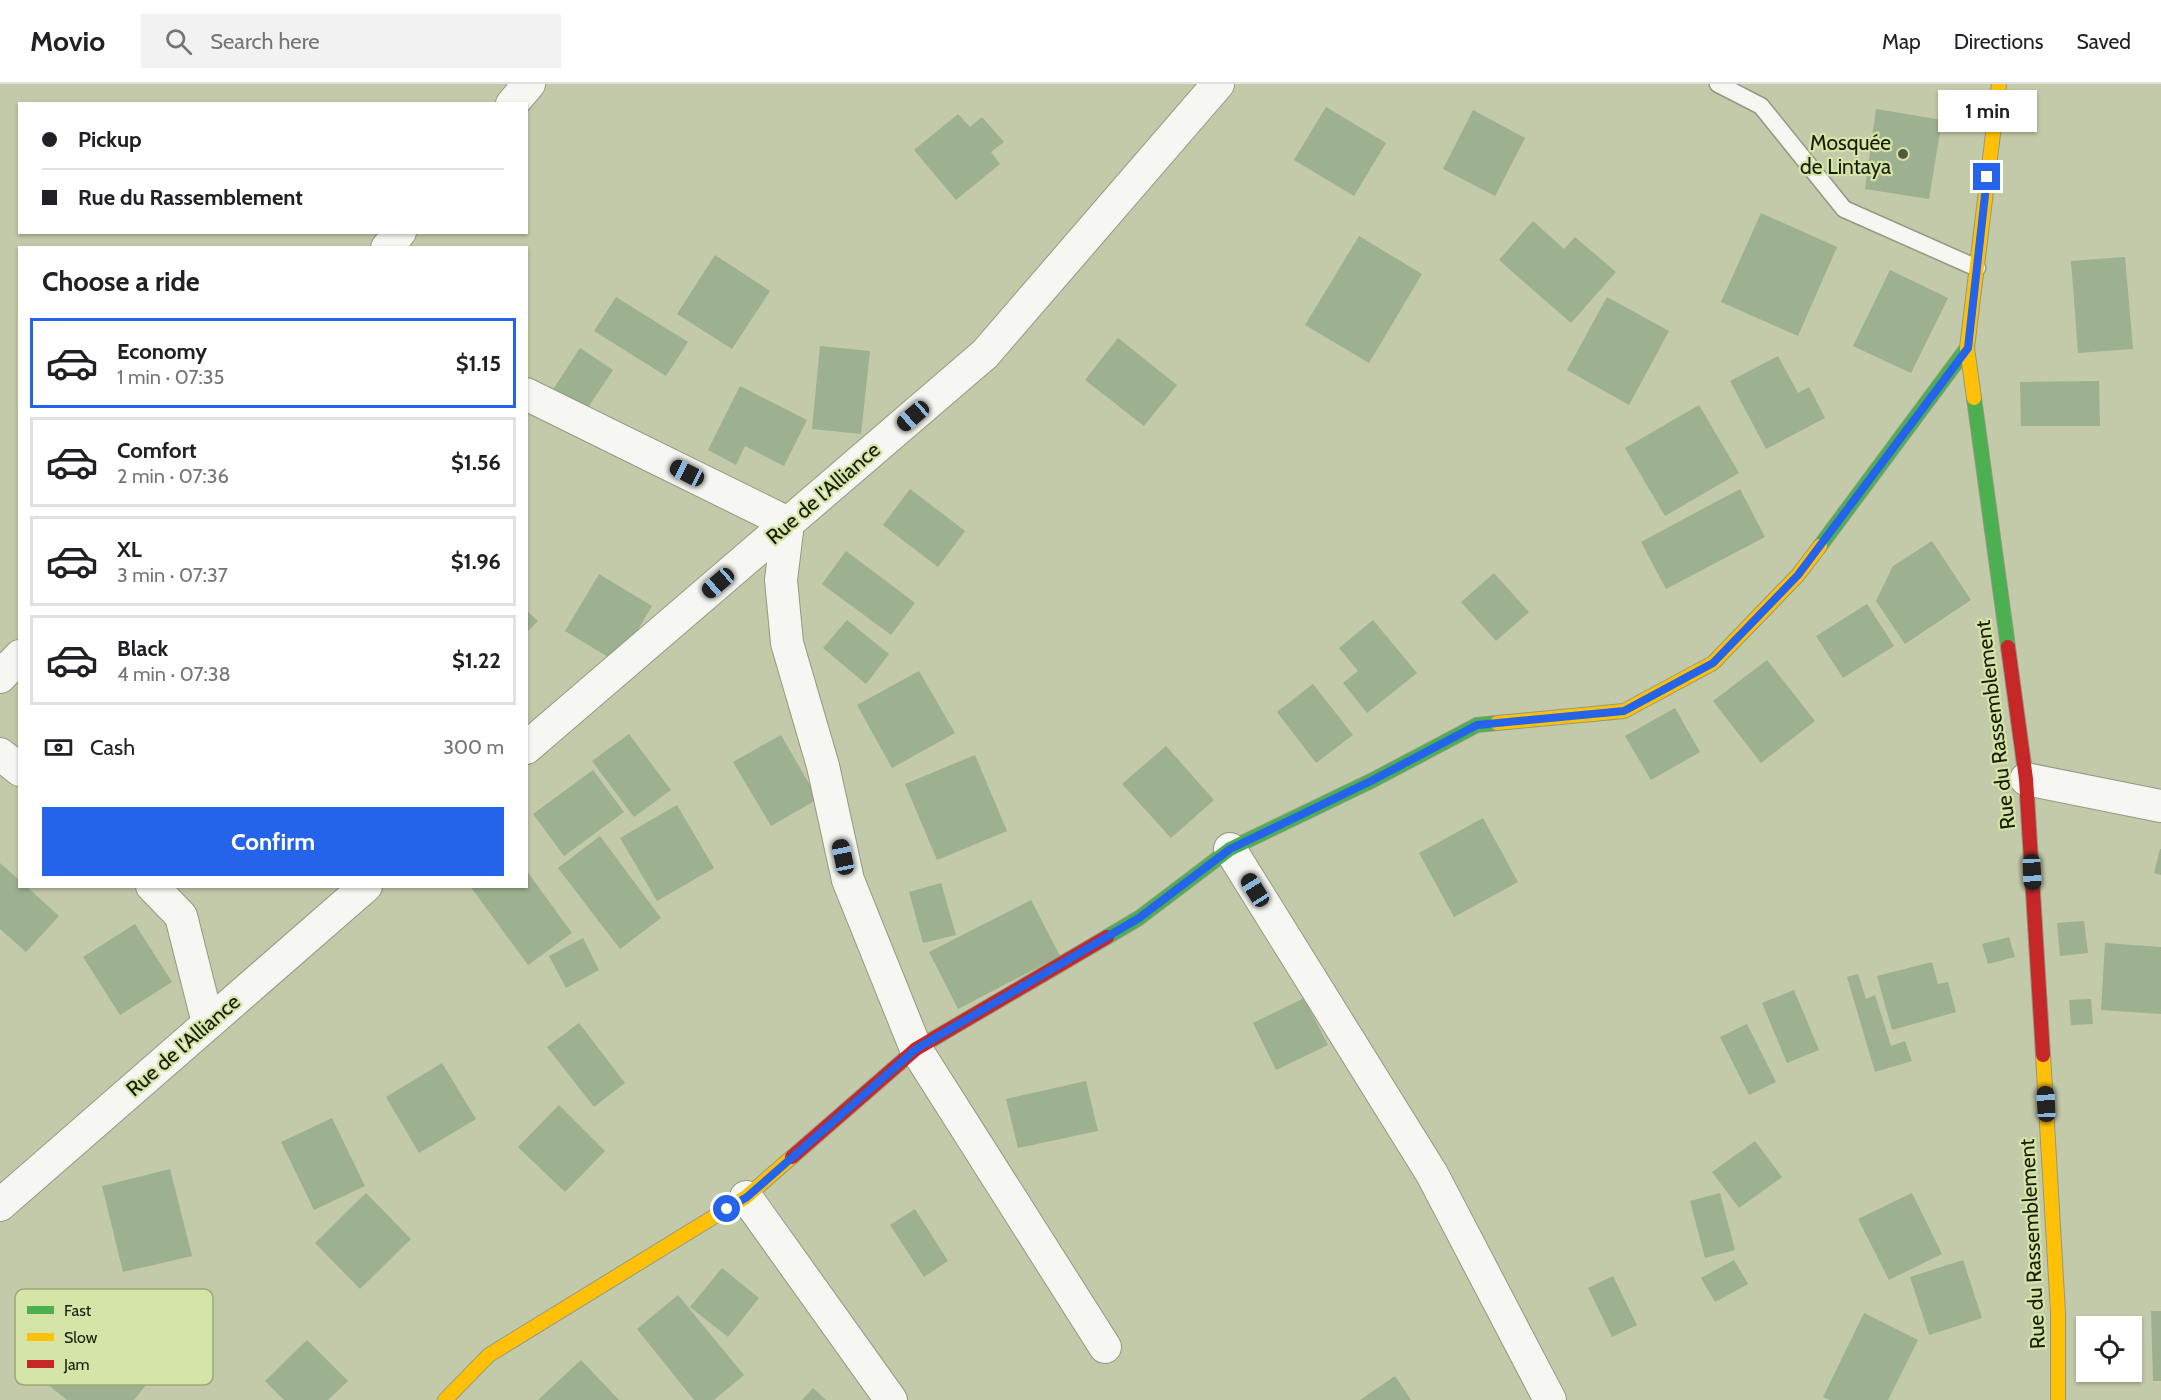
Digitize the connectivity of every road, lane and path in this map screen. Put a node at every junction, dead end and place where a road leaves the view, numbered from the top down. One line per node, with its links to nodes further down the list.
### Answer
1 (529, 84): 5 (street)
2 (1218, 84): 11 (street, Rue de l'Alliance)
3 (1718, 84): 8 (lane)
4 (1999, 84): 8 (street, Rue du Rassemblement)
5 (514, 102)
6 (398, 234): 7 (street)
7 (389, 246)
8 (1977, 268): 9 (street, Rue du Rassemblement)
9 (1968, 348): 17 (street, Rue du Rassemblement); 19 (street)
10 (528, 395): 11 (street)
11 (788, 523): 14 (street, Rue de l'Alliance); 23 (street)
12 (18, 658): 13 (street)
13 (0, 677)
14 (528, 746)
15 (0, 754): 16 (street)
16 (18, 768)
17 (2026, 779): 18 (street); 30 (street, Rue du Rassemblement)
18 (2161, 806)
19 (1230, 849): 23 (street); 29 (street)
20 (154, 888): 22 (street)
21 (364, 888): 22 (street, Rue de l'Alliance)
22 (208, 1023): 25 (street, Rue de l'Alliance)
23 (916, 1049): 24 (street); 26 (street)
24 (747, 1197): 27 (street); 28 (street)
25 (0, 1204)
26 (1105, 1347)
27 (446, 1400)
28 (891, 1400)
29 (1550, 1400)
30 (2058, 1400)

